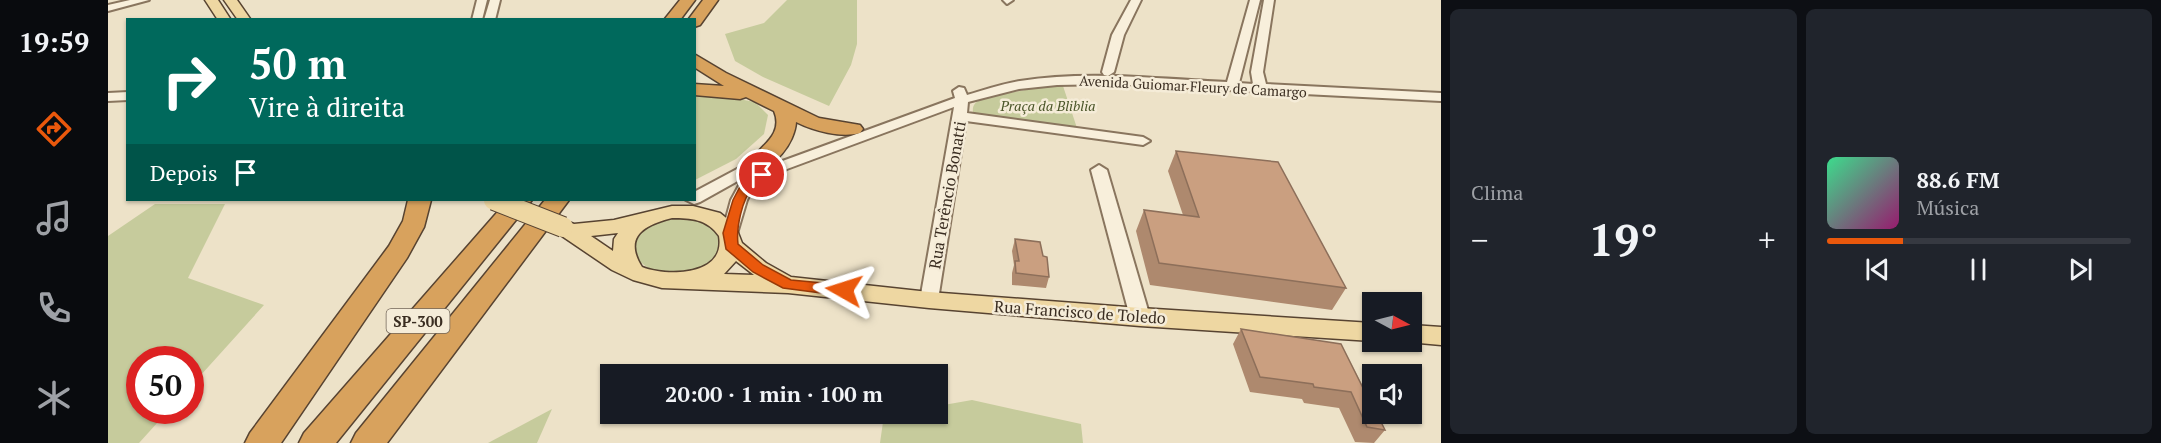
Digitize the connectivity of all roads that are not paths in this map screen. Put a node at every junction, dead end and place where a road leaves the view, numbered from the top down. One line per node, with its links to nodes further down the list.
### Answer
1 (144, 0): 11 (street)
2 (211, 0): 12 (main road)
3 (230, 0): 13 (main road)
4 (482, 0): 14 (street)
5 (495, 0): 15 (street)
6 (688, 0): 16 (highway)
7 (711, 0): 17 (highway)
8 (1136, 0): 19 (street)
9 (1255, 0): 20 (street)
10 (1269, 0): 21 (street)
11 (108, 8)
12 (224, 18)
13 (244, 18)
14 (478, 18)
15 (490, 18)
16 (673, 18)
17 (696, 19)
18 (696, 60): 25 (highway)
19 (1108, 72): 20 (street); 28 (street)
20 (1233, 83): 21 (street, Avenida Guiomar Fleury de Camargo); 28 (street, Avenida Guiomar Fleury de Camargo)
21 (1258, 84): 23 (street); 27 (street, Avenida Guiomar Fleury de Camargo)
22 (696, 89): 25 (highway)
23 (1441, 89)
24 (126, 96): 26 (street)
25 (758, 96): 29 (highway)
26 (108, 97)
27 (1441, 97)
28 (960, 102): 30 (street); 31 (street); 34 (street, Avenida Guiomar Fleury de Camargo); 47 (street, Rua Terêncio Bonatti)
29 (781, 106): 30 (highway); 32 (highway)
30 (854, 129): 32 (street)
31 (1143, 141)
32 (762, 160): 34 (street); 35 (street)
33 (1099, 170): 48 (street)
34 (747, 184): 43 (street)
35 (696, 198)
36 (419, 201): 52 (highway)
37 (497, 201): 42 (main road, bridge)
38 (519, 201): 53 (highway, SP-300)
39 (556, 201): 54 (highway, SP-300)
40 (689, 201): 41 (street)
41 (655, 216): 42 (main road); 43 (main road); 44 (main road)
42 (567, 229): 44 (main road)
43 (730, 239): 45 (main road); 46 (main road, Rua Francisco de Toledo)
44 (634, 272): 45 (main road)
45 (686, 280): 46 (main road, Rua Francisco de Toledo)
46 (788, 285): 47 (main road, Rua Francisco de Toledo)
47 (929, 300): 48 (main road, Rua Francisco de Toledo)
48 (1140, 317): 49 (main road, Rua Francisco de Toledo)
49 (1362, 331)
50 (1422, 335): 51 (main road)
51 (1441, 336)
52 (262, 443)
53 (316, 443)
54 (368, 443)

